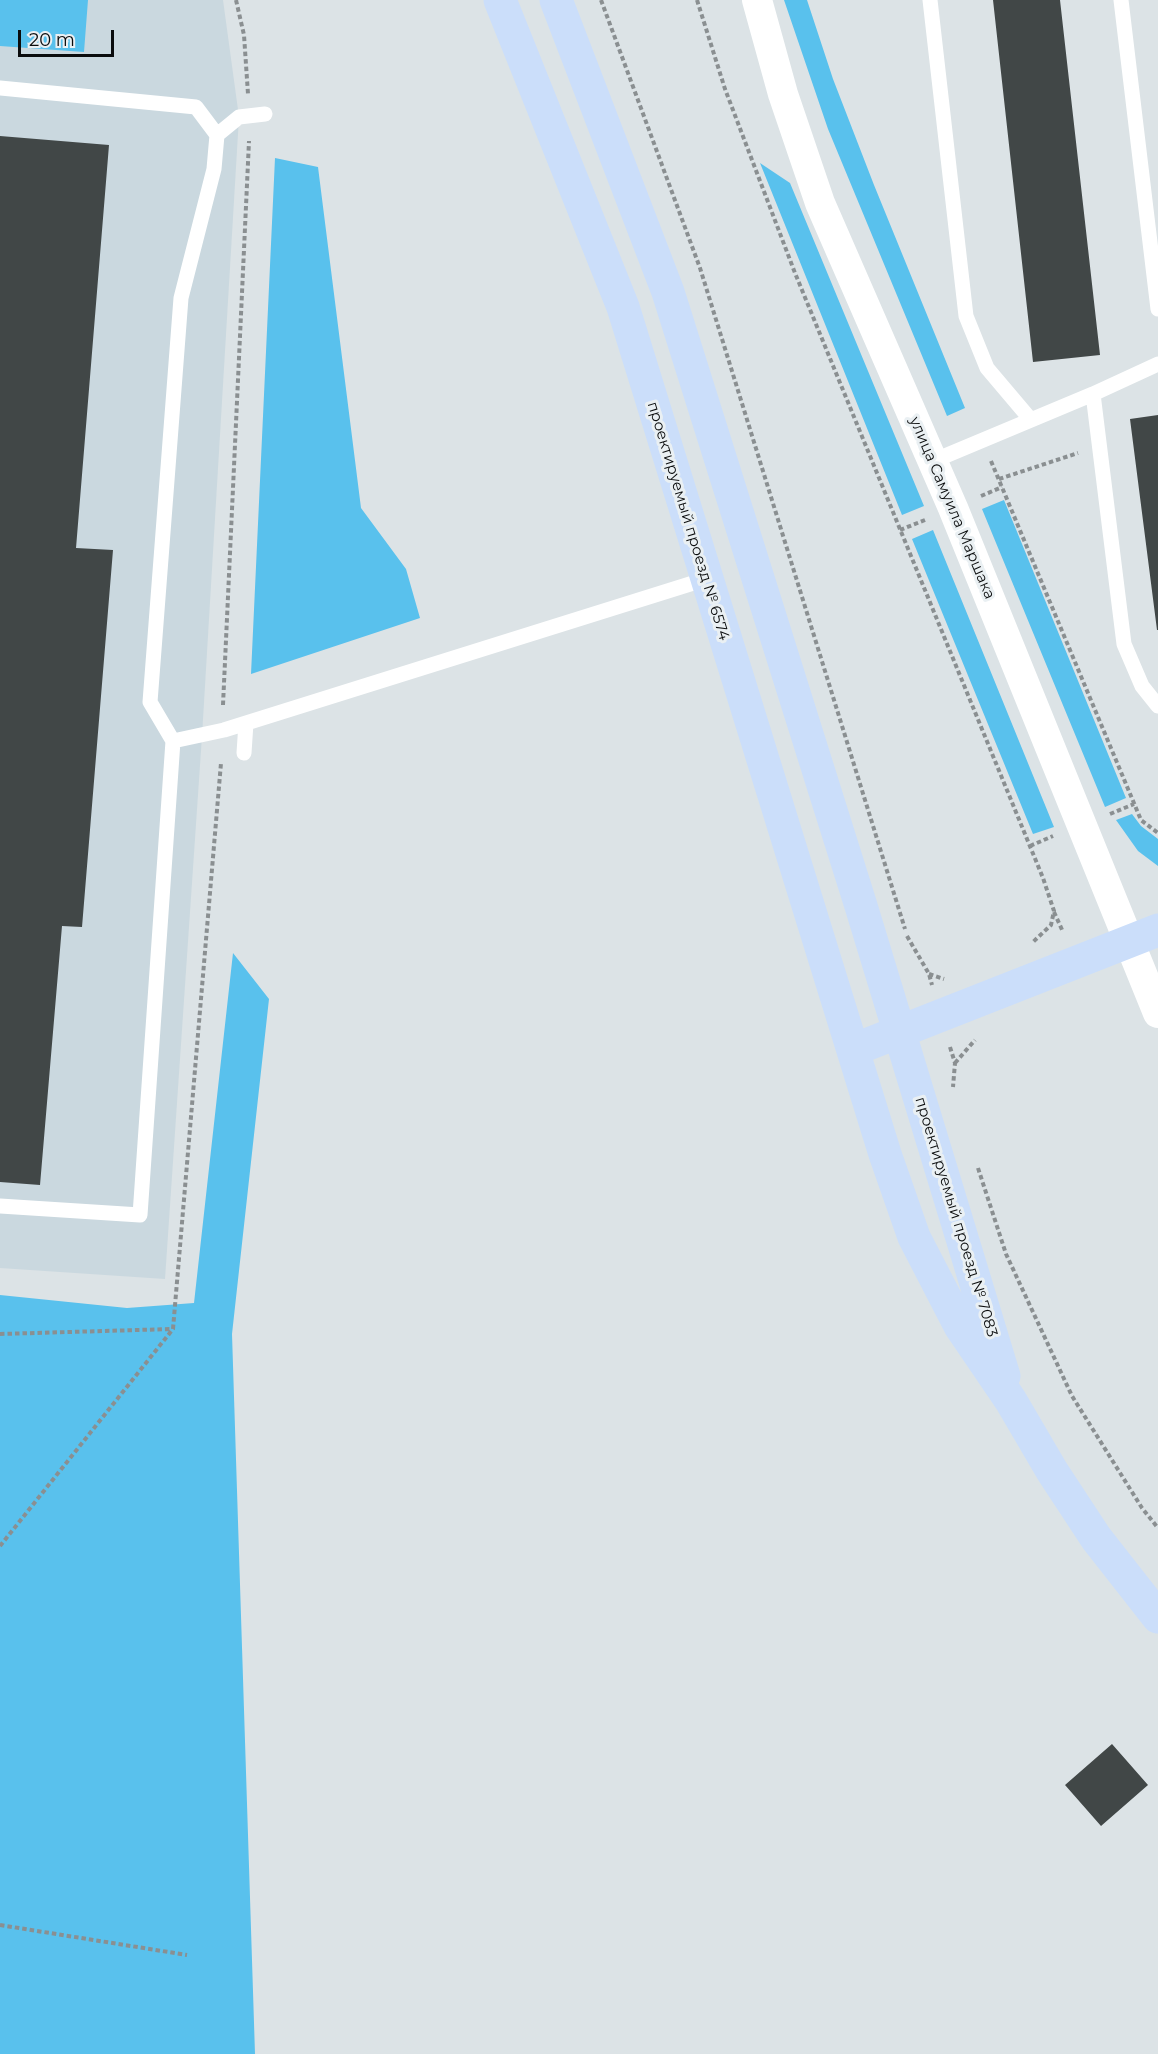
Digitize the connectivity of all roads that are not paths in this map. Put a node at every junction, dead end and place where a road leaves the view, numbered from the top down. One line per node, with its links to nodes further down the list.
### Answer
1 (500, 0): 14 (main road, проектируемый проезд № 6574)
2 (556, 0): 21 (main road)
3 (757, 0): 13 (street, улица Самуила Маршака)
4 (930, 0): 12 (lane)
5 (1121, 0): 9 (lane)
6 (0, 88): 8 (lane)
7 (258, 115): 8 (lane)
8 (217, 135): 17 (lane)
9 (1158, 309)
10 (1158, 364): 11 (lane)
11 (1093, 394): 12 (lane); 15 (lane)
12 (1031, 420): 13 (lane)
13 (933, 461): 19 (street, улица Самуила Маршака)
14 (706, 579): 16 (lane); 22 (main road, проектируемый проезд № 6574)
15 (1158, 706)
16 (246, 723): 17 (lane); 18 (lane)
17 (173, 741): 23 (lane)
18 (244, 753)
19 (1143, 935): 20 (street, улица Самуила Маршака); 21 (main road)
20 (1158, 1013)
21 (900, 1033): 22 (main road); 24 (main road, проектируемый проезд № 7083)
22 (853, 1050): 24 (main road, проектируемый проезд № 7083)
23 (0, 1206)
24 (1011, 1401): 25 (main road, проектируемый проезд № 7083)
25 (1158, 1617)

